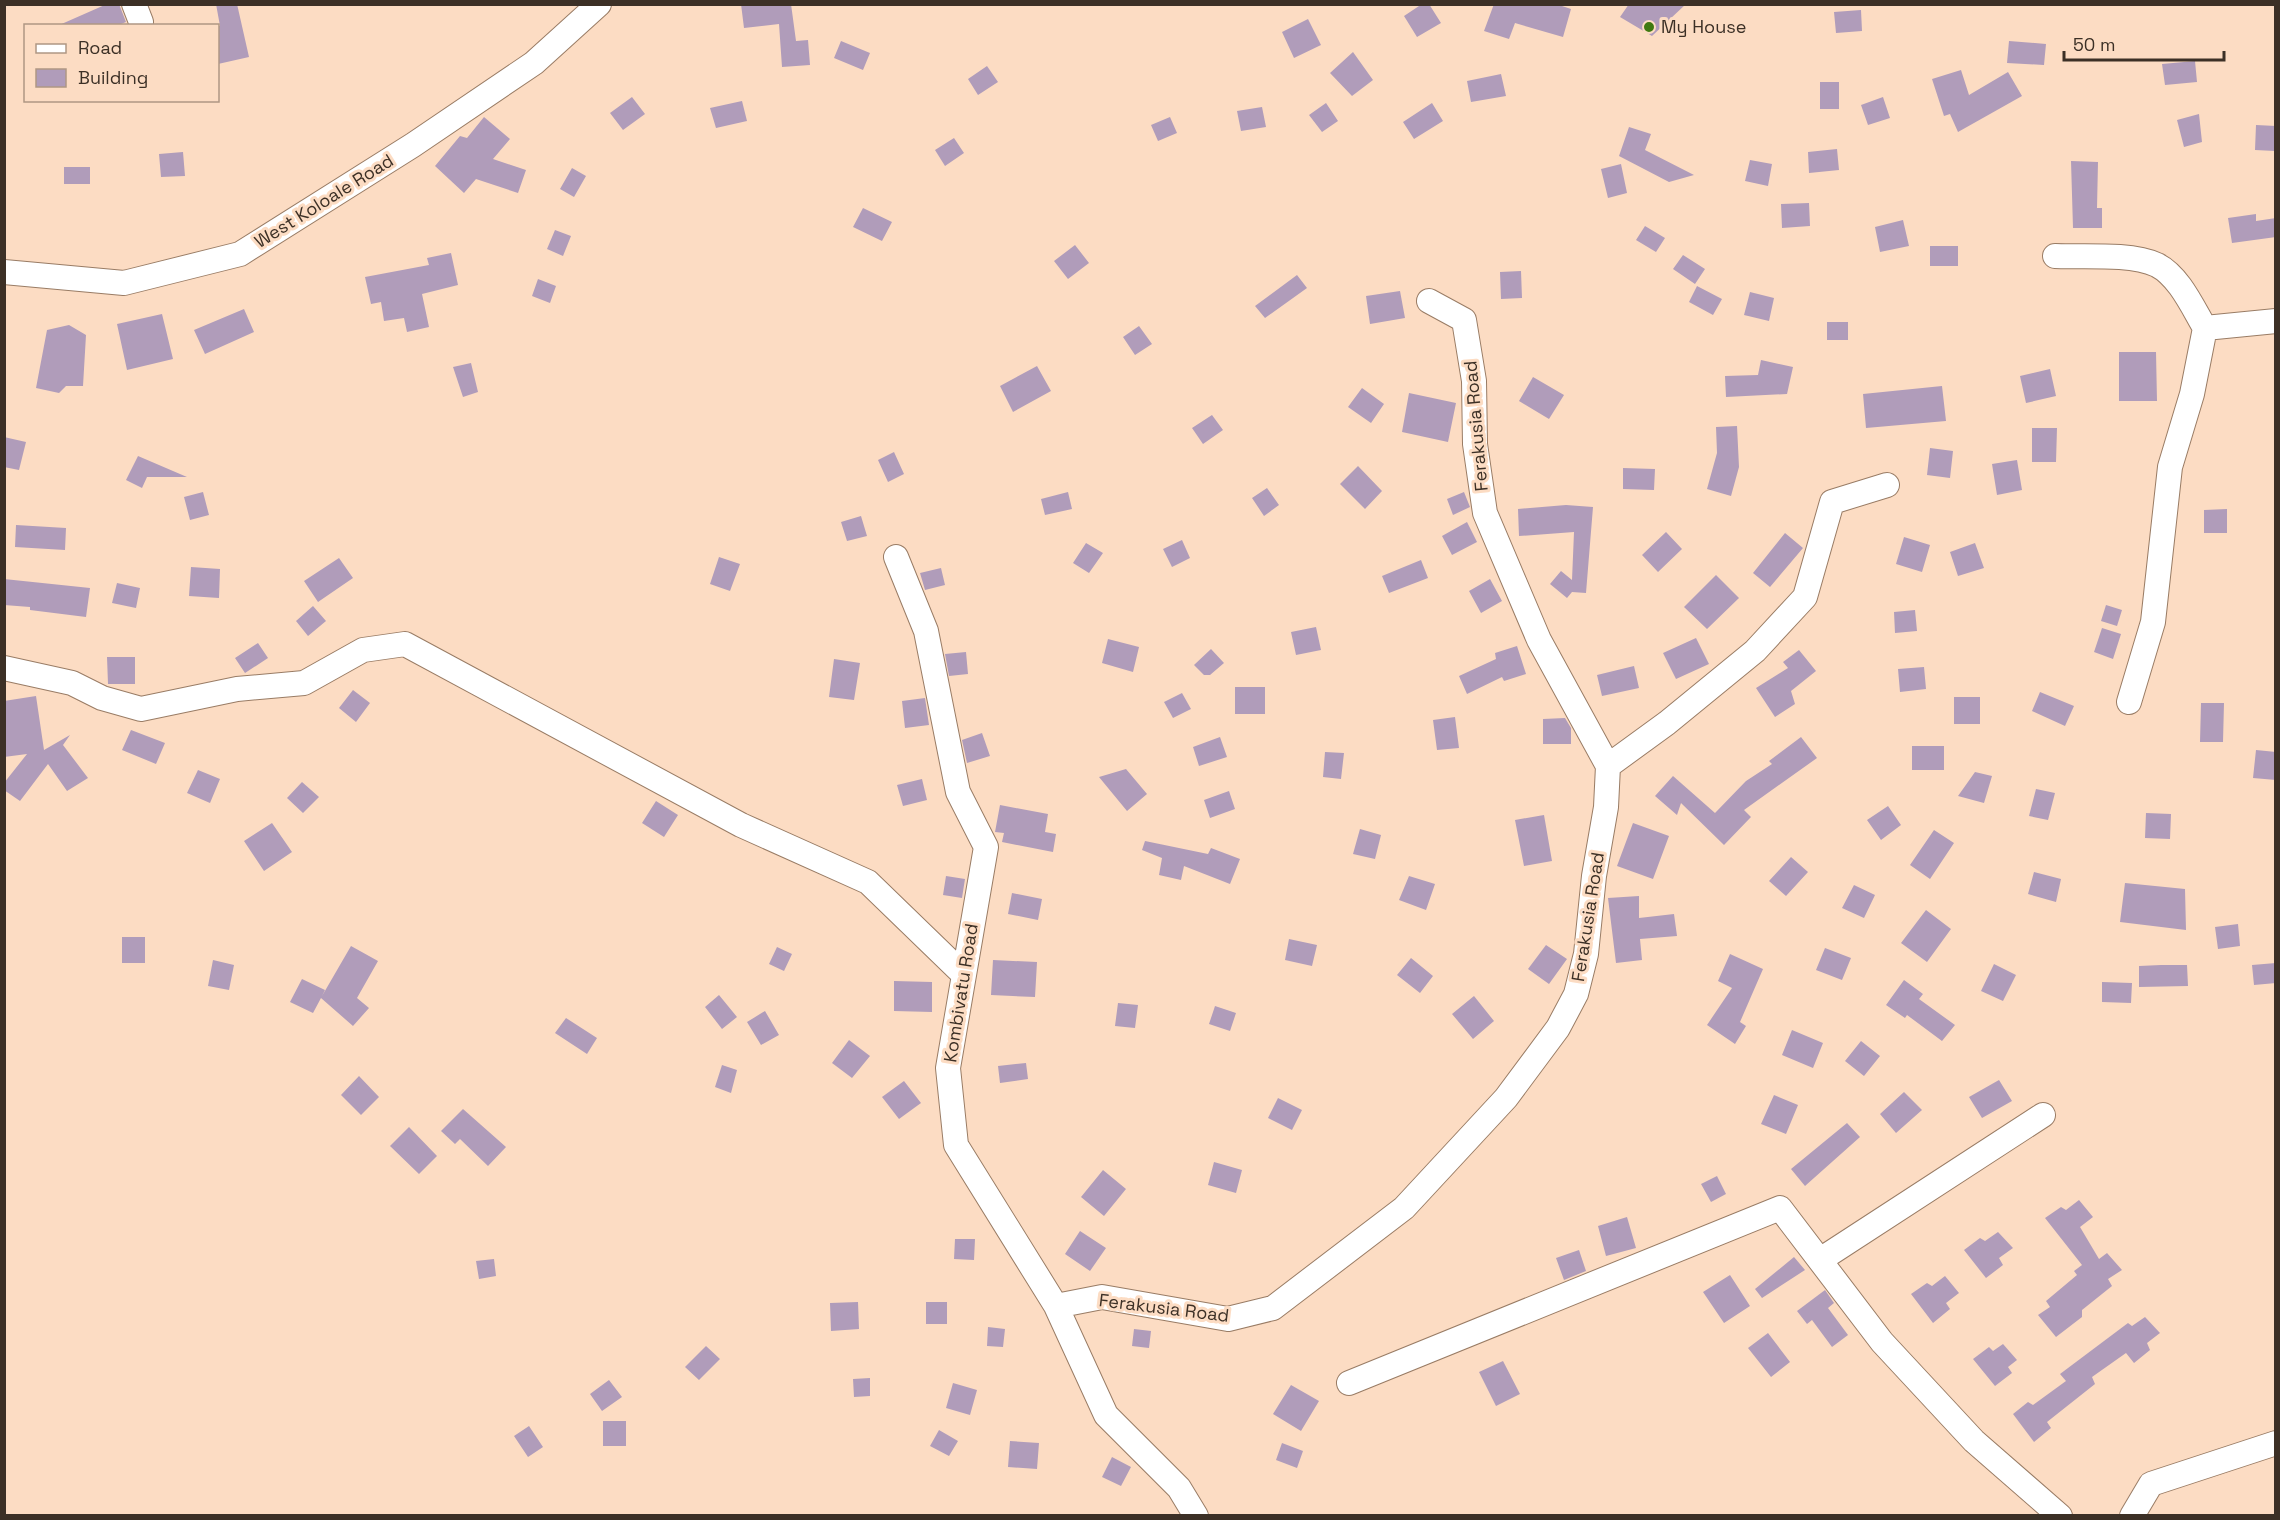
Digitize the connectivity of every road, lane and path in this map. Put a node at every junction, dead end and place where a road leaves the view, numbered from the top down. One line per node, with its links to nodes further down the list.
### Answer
1 (599, 4): 3 (street, West Koloale Road)
2 (2055, 256): 6 (street)
3 (4, 272)
4 (1429, 301): 11 (street, Ferakusia Road)
5 (2276, 321): 6 (street)
6 (2205, 328): 10 (street)
7 (1887, 485): 11 (street)
8 (896, 557): 12 (street, Kombivatu Road)
9 (4, 668): 12 (street)
10 (2129, 702)
11 (1608, 766): 15 (street, Ferakusia Road)
12 (963, 974): 15 (street, Kombivatu Road)
13 (2043, 1115): 14 (street)
14 (1820, 1260): 16 (street); 19 (street)
15 (1056, 1306): 18 (street, Kombivatu Road)
16 (1349, 1383)
17 (2276, 1443): 20 (street)
18 (1196, 1515)
19 (2060, 1515)
20 (2132, 1515)

